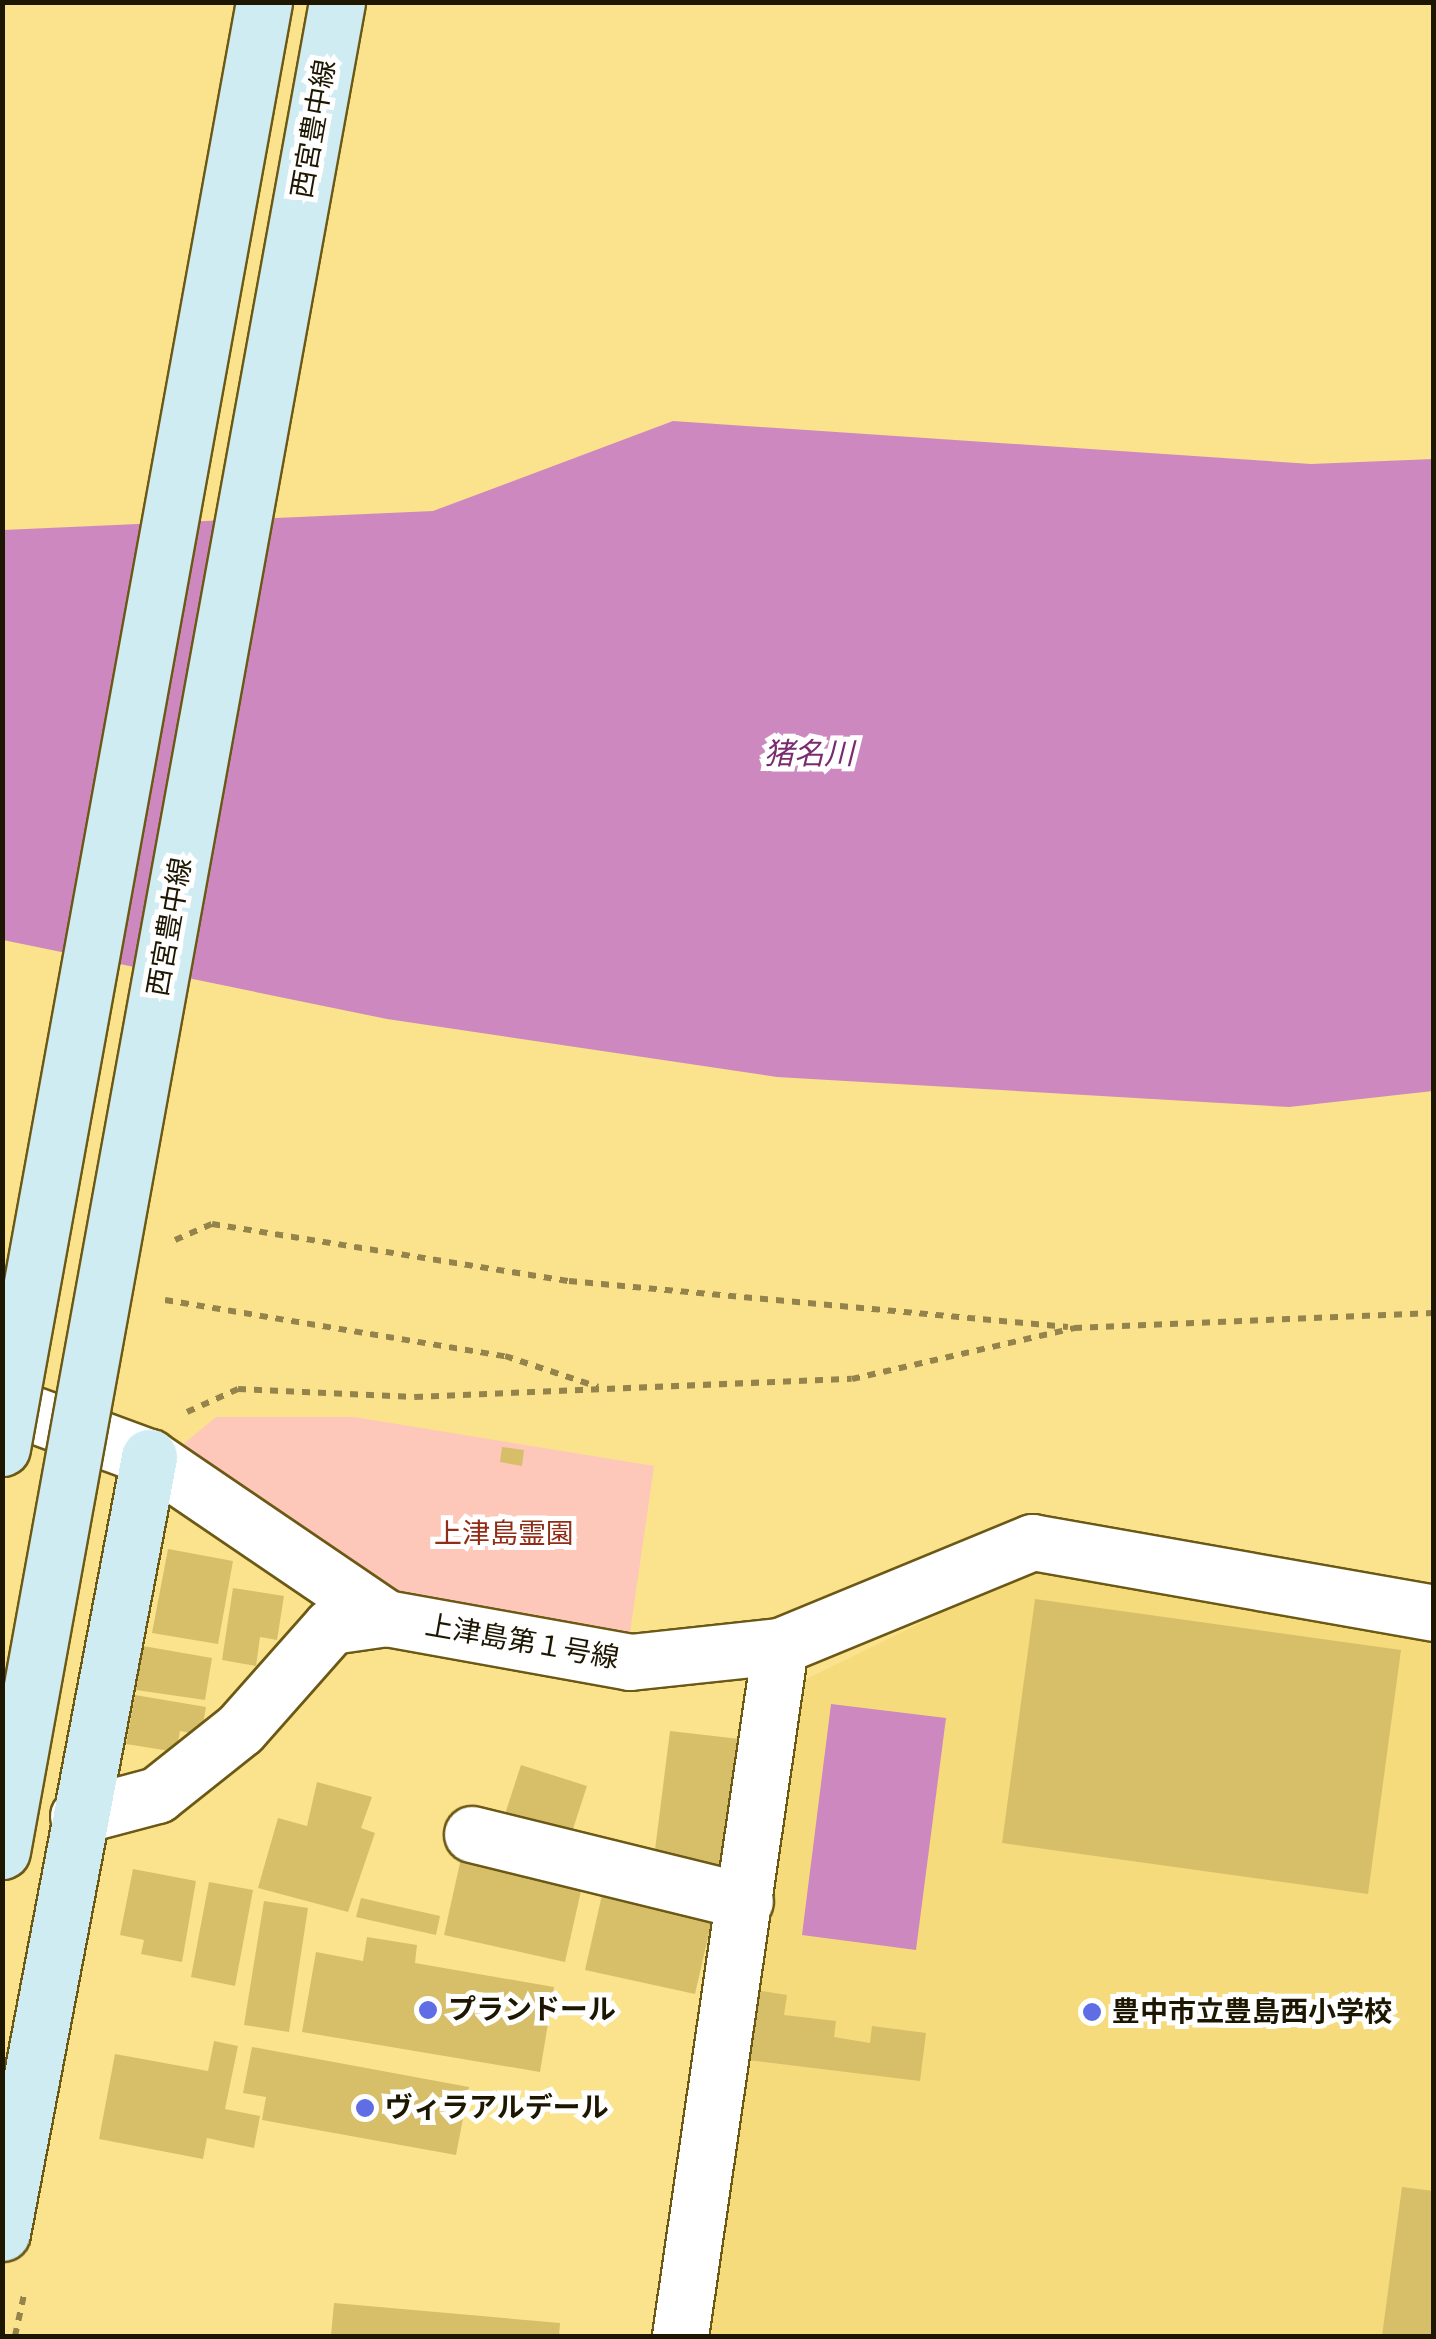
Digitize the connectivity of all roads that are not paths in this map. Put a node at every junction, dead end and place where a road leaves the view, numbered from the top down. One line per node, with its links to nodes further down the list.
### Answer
1 (264, 2): 4 (main road, bridge)
2 (337, 2): 11 (main road, 西宮豊中線, bridge)
3 (2, 1403): 5 (street, 上津島第１号線)
4 (2, 1448)
5 (149, 1457): 7 (street, 上津島第１号線); 9 (main road)
6 (1434, 1613): 8 (street, 上津島第１号線)
7 (386, 1618): 8 (street, 上津島第１号線); 9 (street)
8 (780, 1646): 12 (street)
9 (78, 1816): 13 (main road)
10 (472, 1834): 12 (street)
11 (2, 1850)
12 (746, 1902): 14 (street)
13 (2, 2233)
14 (680, 2336)

